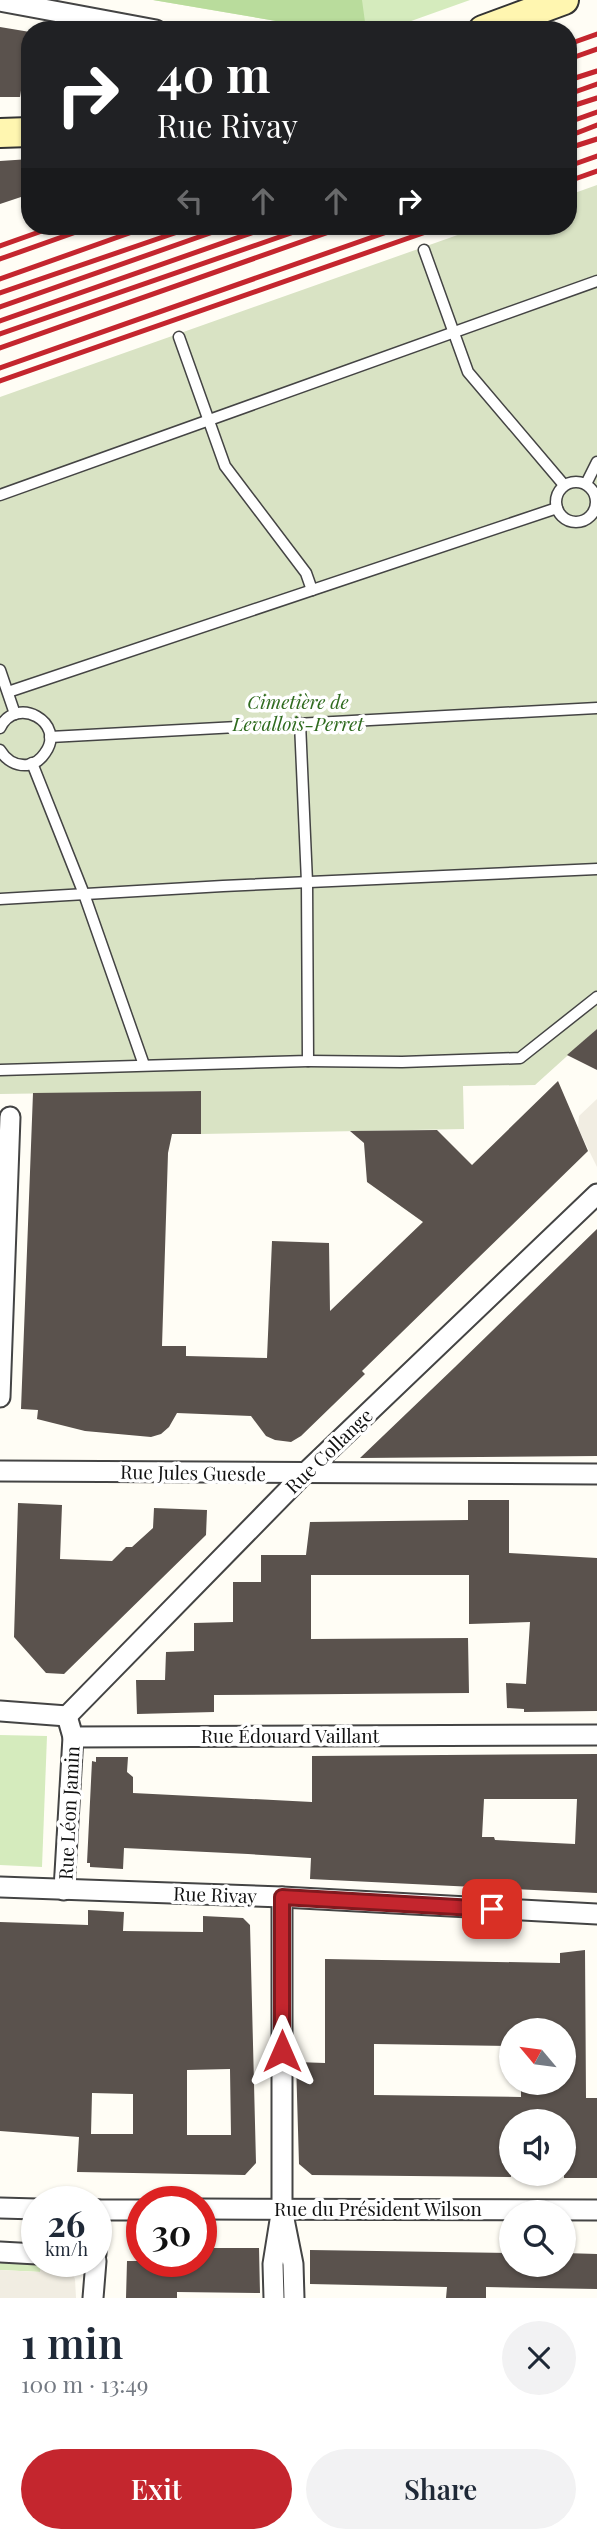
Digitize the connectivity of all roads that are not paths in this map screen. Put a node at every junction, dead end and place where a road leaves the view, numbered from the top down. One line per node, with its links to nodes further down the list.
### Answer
1 (564, 0): 4 (main road)
2 (0, 1): 3 (street)
3 (108, 21)
4 (507, 21)
5 (21, 132): 6 (main road)
6 (0, 133)
7 (424, 250): 9 (lane)
8 (597, 281): 9 (lane)
9 (454, 333): 11 (lane); 14 (lane)
10 (179, 337): 11 (lane)
11 (209, 421): 15 (lane); 19 (lane)
12 (597, 462): 13 (lane)
13 (586, 484): 14 (lane); 17 (lane)
14 (564, 485): 16 (lane)
15 (0, 495)
16 (557, 508): 17 (lane); 19 (lane)
17 (588, 518): 18 (lane)
18 (597, 527)
19 (312, 590): 21 (lane)
20 (0, 670): 21 (lane)
21 (8, 692): 23 (lane)
22 (597, 708): 24 (lane)
23 (15, 713): 25 (lane); 26 (lane)
24 (300, 723): 26 (lane); 30 (lane)
25 (0, 728)
26 (50, 737): 28 (lane)
27 (0, 750): 28 (lane)
28 (32, 764): 31 (lane)
29 (597, 869): 30 (lane)
30 (307, 882): 31 (lane); 34 (lane)
31 (84, 894): 32 (lane); 35 (lane)
32 (0, 899)
33 (597, 997): 34 (lane)
34 (308, 1061): 35 (lane)
35 (144, 1065): 36 (lane)
36 (0, 1070)
37 (10, 1117): 39 (street)
38 (597, 1194): 41 (street, Rue Collange)
39 (0, 1397)
40 (0, 1471): 41 (street, Rue Jules Guesde)
41 (304, 1474): 42 (street, Rue Jules Guesde); 44 (street, Rue Collange)
42 (597, 1475)
43 (0, 1711): 44 (street)
44 (67, 1716): 46 (street)
45 (597, 1735): 46 (street, Rue Édouard Vaillant)
46 (73, 1737): 48 (street, Rue Léon Jamin)
47 (0, 1888): 48 (street, Rue Rivay)
48 (64, 1890): 49 (street, Rue Rivay)
49 (282, 1897): 50 (street, Rue Rivay); 52 (street)
50 (597, 1914)
51 (0, 2208): 53 (street)
52 (282, 2208): 54 (street, Rue du Président Wilson); 55 (street, Rue du Président Wilson); 60 (street); 61 (street)
53 (21, 2209)
54 (217, 2209)
55 (597, 2210)
56 (0, 2252): 57 (street)
57 (21, 2253)
58 (95, 2277): 59 (street)
59 (93, 2298)
60 (274, 2298)
61 (294, 2298)

